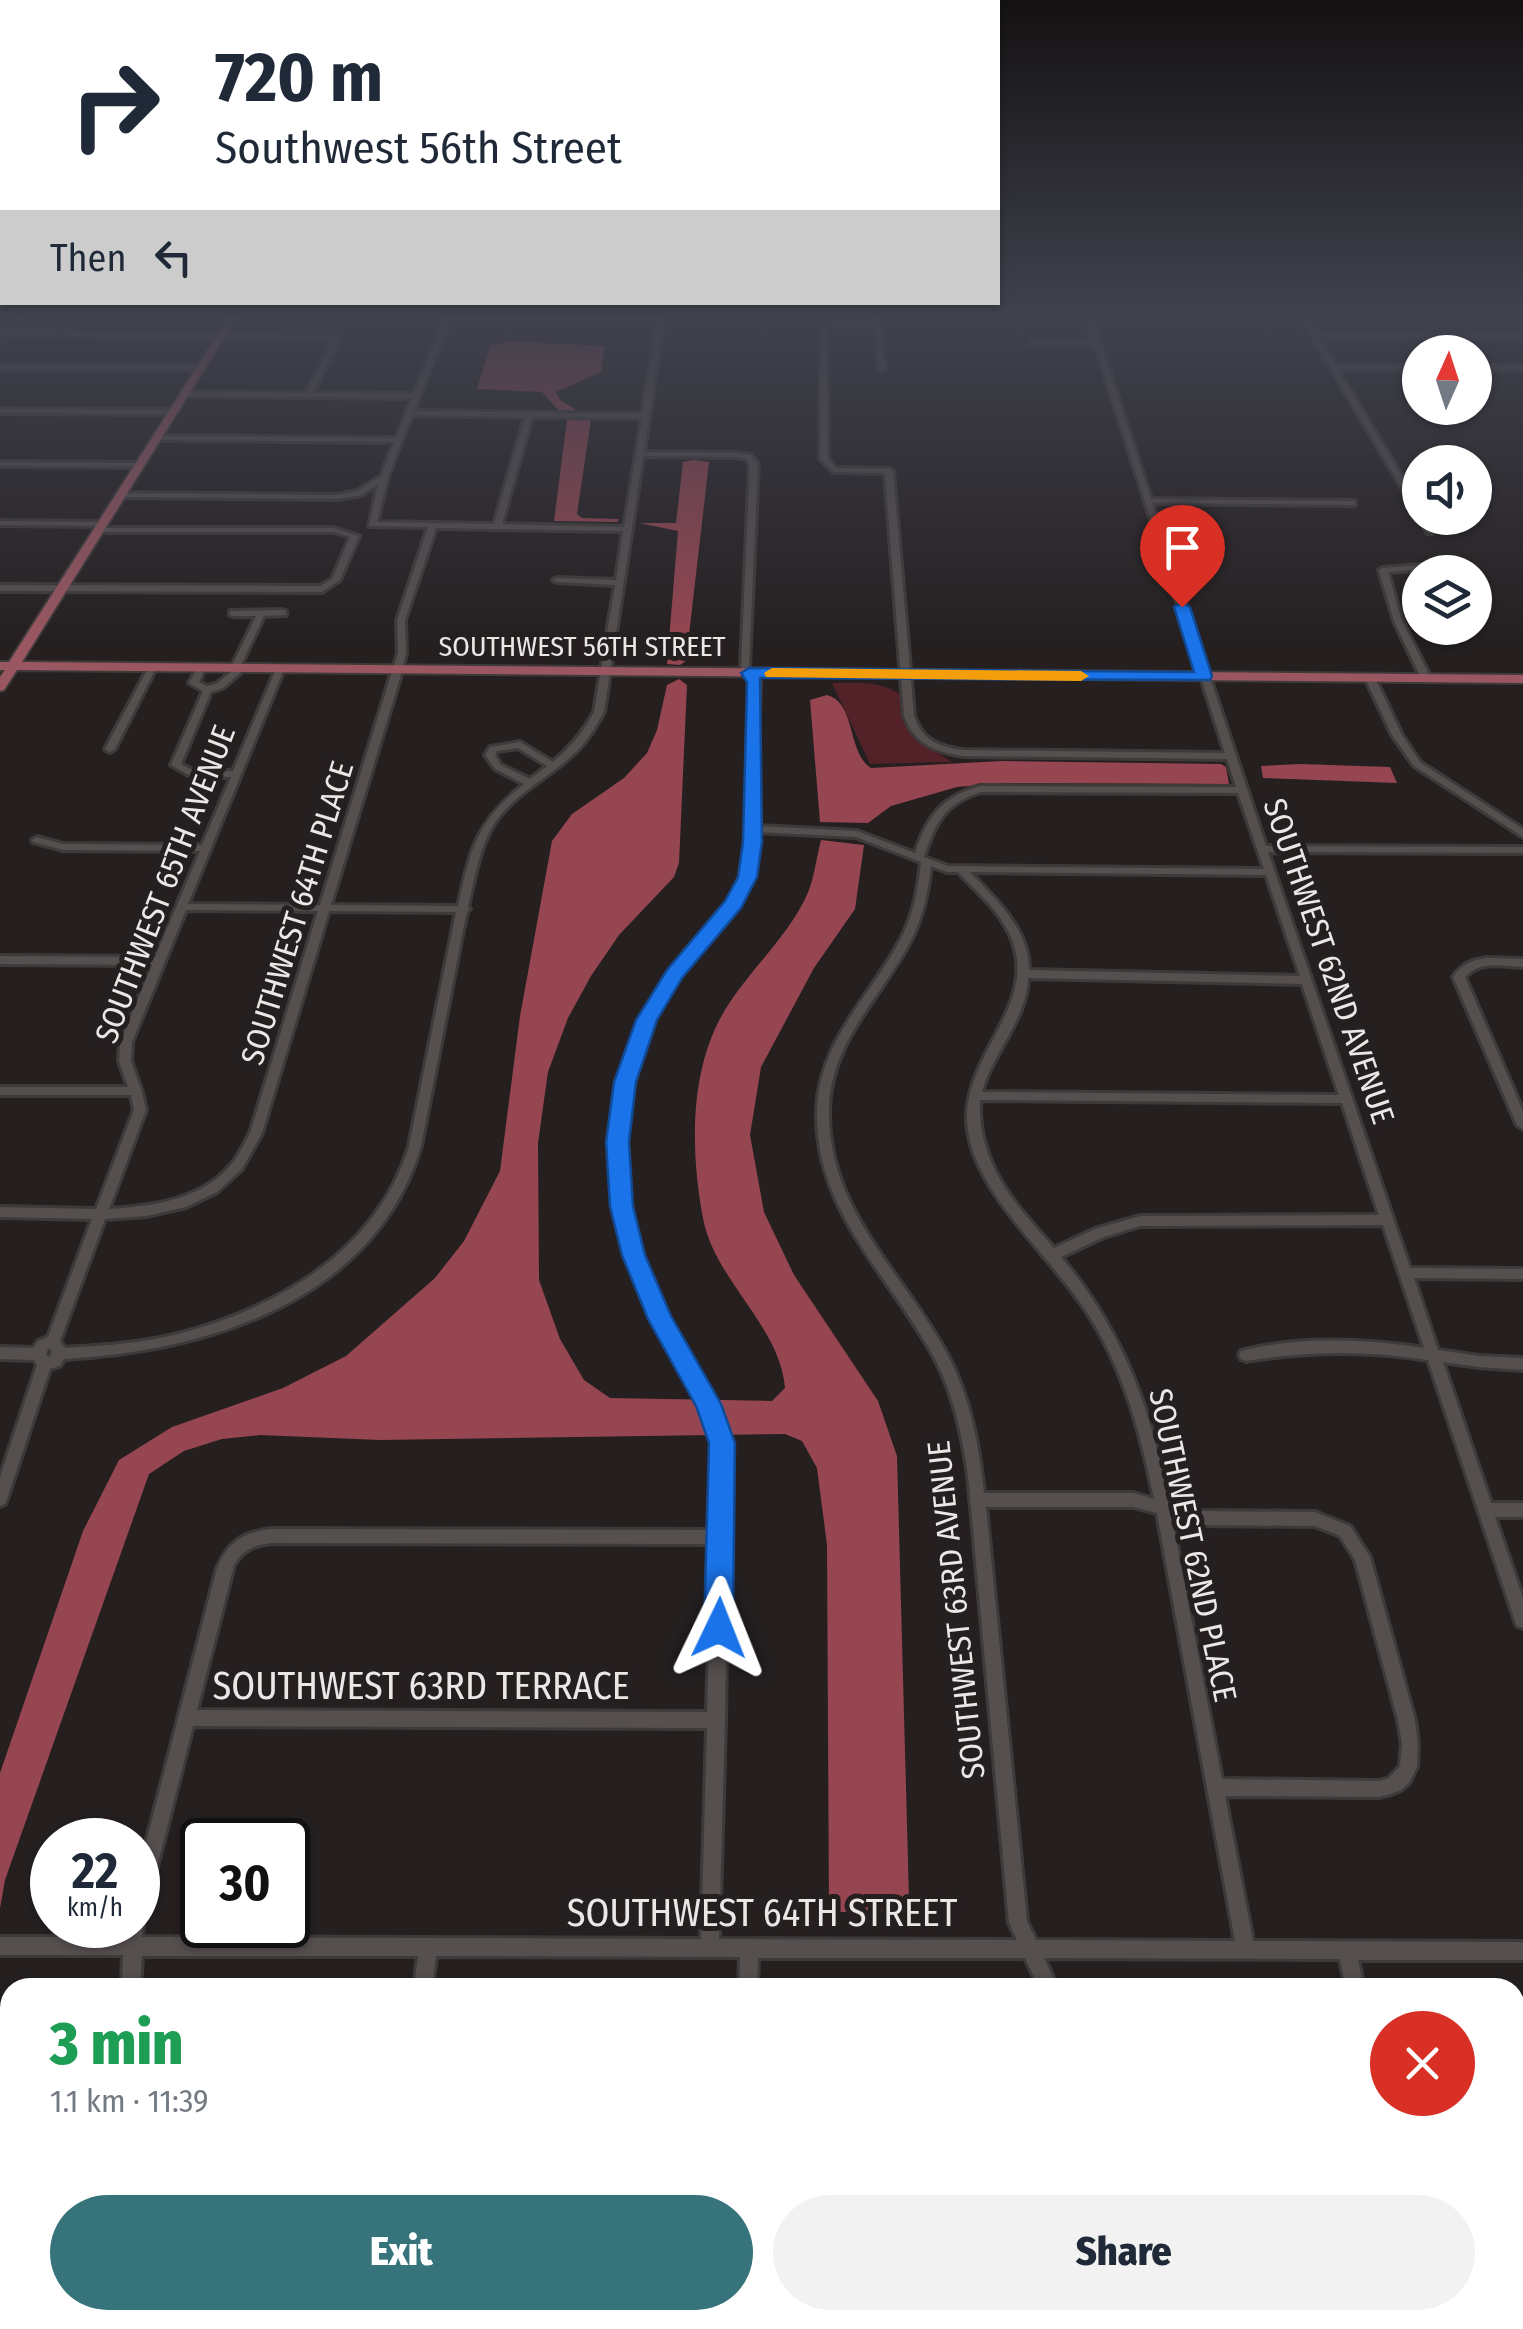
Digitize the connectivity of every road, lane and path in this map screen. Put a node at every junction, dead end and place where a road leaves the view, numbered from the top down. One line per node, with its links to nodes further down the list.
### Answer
1 (164, 426): 8 (main road)
2 (404, 426): 9 (street)
3 (525, 426): 21 (street)
4 (644, 426): 10 (street)
5 (824, 426): 41 (street)
6 (1124, 426): 16 (street, SOUTHWEST 62ND AVENUE)
7 (1367, 426): 14 (street)
8 (156, 438): 9 (street); 12 (main road)
9 (399, 440): 13 (street)
10 (640, 454): 22 (street); 40 (street)
11 (0, 464): 12 (street)
12 (139, 465): 15 (main road)
13 (384, 477): 15 (street); 20 (street)
14 (1402, 484)
15 (120, 495): 19 (main road)
16 (1148, 501): 17 (street); 42 (street, SOUTHWEST 62ND AVENUE)
17 (1352, 503)
18 (0, 524): 19 (street)
19 (100, 527): 27 (main road); 27 (street)
20 (432, 527): 21 (street); 38 (street, SOUTHWEST 64TH PLACE)
21 (497, 528): 22 (street)
22 (628, 529): 25 (street)
23 (1402, 567): 31 (street)
24 (557, 580): 25 (street)
25 (619, 583): 39 (street)
26 (0, 588): 27 (street)
27 (62, 588): 33 (main road)
28 (233, 613): 29 (street)
29 (260, 613): 30 (street); 36 (street)
30 (283, 614)
31 (1402, 629)
32 (1410, 645): 44 (street)
33 (6, 666): 34 (main road, SOUTHWEST 56TH STREET); 46 (main road)
34 (152, 668): 35 (main road, SOUTHWEST 56TH STREET); 48 (street)
35 (201, 668): 36 (main road, SOUTHWEST 56TH STREET); 47 (street)
36 (238, 668): 37 (main road, SOUTHWEST 56TH STREET); 47 (street)
37 (280, 669): 38 (main road, SOUTHWEST 56TH STREET); 51 (street, SOUTHWEST 65TH AVENUE)
38 (398, 670): 39 (main road, SOUTHWEST 56TH STREET); 64 (street, SOUTHWEST 64TH PLACE)
39 (606, 672): 40 (main road, SOUTHWEST 56TH STREET); 50 (street)
40 (749, 673): 41 (main road, SOUTHWEST 56TH STREET); 54 (street)
41 (906, 674): 42 (main road, SOUTHWEST 56TH STREET); 49 (street)
42 (1204, 676): 43 (main road, SOUTHWEST 56TH STREET); 49 (street, SOUTHWEST 62ND AVENUE)
43 (1370, 678): 44 (main road, SOUTHWEST 56TH STREET); 55 (street)
44 (1426, 678): 45 (main road, SOUTHWEST 56TH STREET)
45 (1523, 679)
46 (0, 687)
47 (208, 689): 51 (street)
48 (110, 749)
49 (1231, 756): 53 (street, SOUTHWEST 62ND AVENUE)
50 (553, 766): 52 (street); 52 (street)
51 (236, 774): 57 (street, SOUTHWEST 65TH AVENUE)
52 (528, 782): 65 (street)
53 (1243, 790): 58 (street, SOUTHWEST 62ND AVENUE); 60 (street, SOUTHWEST 63RD AVENUE)
54 (752, 830): 60 (street); 92 (street)
55 (1523, 834)
56 (37, 840): 57 (street)
57 (207, 848): 63 (street, SOUTHWEST 65TH AVENUE)
58 (1262, 848): 59 (street); 62 (street, SOUTHWEST 62ND AVENUE)
59 (1523, 850)
60 (923, 859): 61 (street); 88 (street, SOUTHWEST 63RD AVENUE)
61 (960, 869): 62 (street); 69 (street)
62 (1270, 872): 70 (street, SOUTHWEST 62ND AVENUE)
63 (183, 907): 64 (street); 67 (street, SOUTHWEST 65TH AVENUE)
64 (323, 908): 65 (street); 77 (street, SOUTHWEST 64TH PLACE)
65 (465, 910): 83 (street)
66 (0, 960): 67 (street)
67 (160, 961): 72 (street, SOUTHWEST 65TH AVENUE)
68 (1523, 963): 75 (street)
69 (1026, 974): 70 (street); 73 (street, SOUTHWEST 62ND PLACE)
70 (1307, 980): 74 (street, SOUTHWEST 62ND AVENUE)
71 (0, 1090): 72 (street)
72 (135, 1091): 77 (street, SOUTHWEST 65TH AVENUE)
73 (976, 1096): 74 (street); 79 (street, SOUTHWEST 62ND PLACE)
74 (1347, 1099): 78 (street, SOUTHWEST 62ND AVENUE)
75 (1523, 1125)
76 (0, 1212): 77 (street, SOUTHWEST 64TH PLACE)
77 (101, 1213): 83 (street, SOUTHWEST 65TH AVENUE)
78 (1387, 1220): 79 (street); 80 (street, SOUTHWEST 62ND AVENUE)
79 (1052, 1255): 89 (street, SOUTHWEST 62ND PLACE)
80 (1406, 1273): 81 (street); 85 (street, SOUTHWEST 62ND AVENUE)
81 (1523, 1274)
82 (0, 1353): 83 (street)
83 (49, 1354): 87 (street, SOUTHWEST 65TH AVENUE)
84 (1246, 1355): 85 (street)
85 (1434, 1356): 86 (street); 90 (street, SOUTHWEST 62ND AVENUE)
86 (1523, 1364)
87 (0, 1499)
88 (977, 1500): 89 (street); 105 (street, SOUTHWEST 63RD AVENUE)
89 (1163, 1508): 96 (street, SOUTHWEST 62ND PLACE); 96 (street)
90 (1485, 1510): 91 (street); 93 (street, SOUTHWEST 62ND AVENUE)
91 (1523, 1510)
92 (721, 1538): 94 (street); 95 (street)
93 (1523, 1621)
94 (186, 1718): 95 (street, SOUTHWEST 63RD TERRACE); 97 (street)
95 (717, 1720): 103 (street)
96 (1216, 1787): 106 (street, SOUTHWEST 62ND PLACE)
97 (160, 1820)
98 (0, 1946): 99 (street, SOUTHWEST 64TH STREET)
99 (30, 1946)
100 (160, 1947): 102 (street, SOUTHWEST 64TH STREET)
101 (134, 1948): 109 (street)
102 (428, 1948): 103 (street, SOUTHWEST 64TH STREET); 110 (street)
103 (710, 1948): 104 (street, SOUTHWEST 64TH STREET)
104 (750, 1948): 105 (street, SOUTHWEST 64TH STREET); 111 (street)
105 (1030, 1948): 106 (street, SOUTHWEST 64TH STREET); 112 (street, SOUTHWEST 63RD AVENUE)
106 (1246, 1948): 107 (street, SOUTHWEST 64TH STREET)
107 (1346, 1949): 108 (street, SOUTHWEST 64TH STREET); 113 (street)
108 (1523, 1952)
109 (132, 1978)
110 (424, 1978)
111 (748, 1978)
112 (1044, 1978)
113 (1353, 1978)

